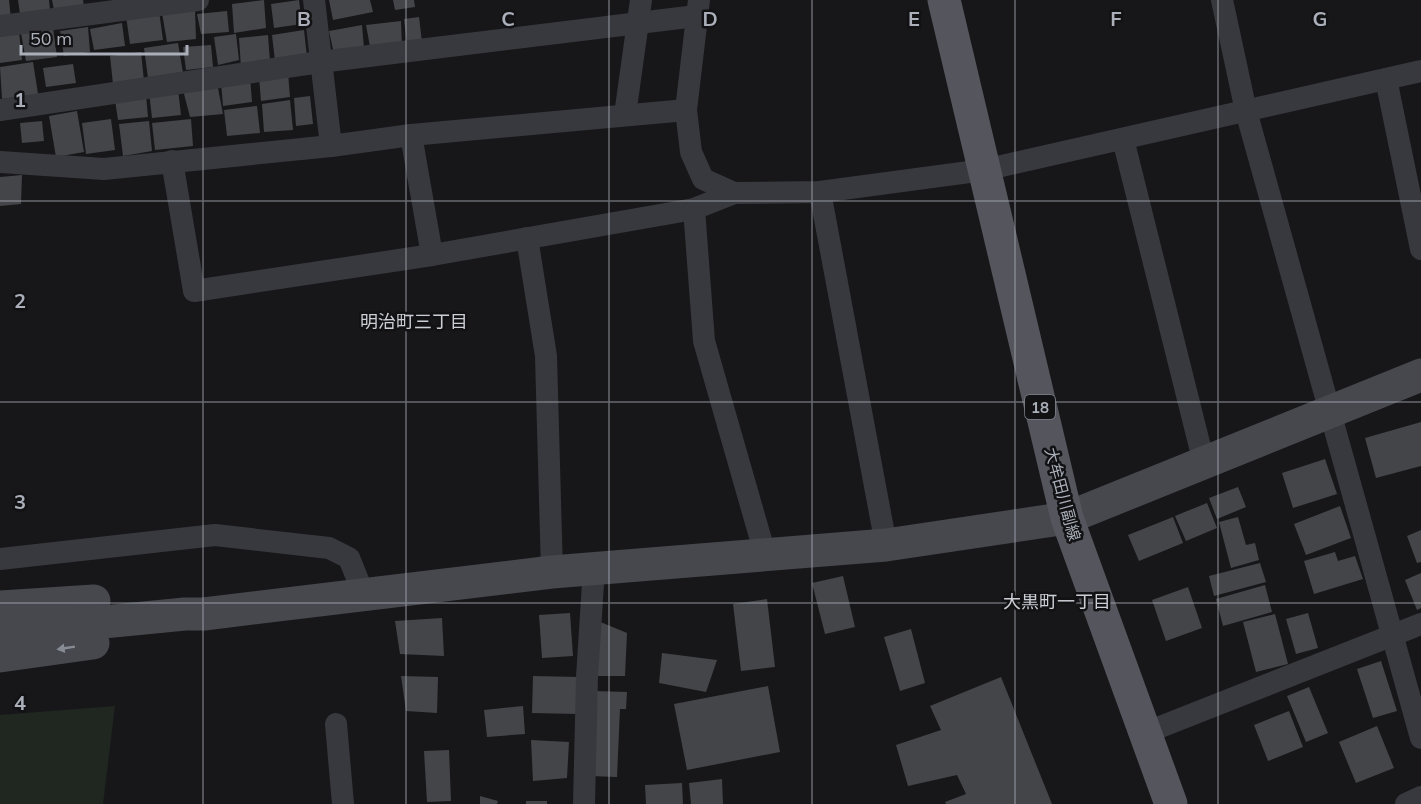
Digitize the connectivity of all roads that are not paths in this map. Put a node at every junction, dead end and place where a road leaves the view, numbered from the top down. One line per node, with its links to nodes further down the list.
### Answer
1 (198, 0): 8 (street)
2 (314, 0): 9 (street)
3 (641, 0): 7 (street)
4 (944, 0): 21 (main road, 大牟田川副線 / 18)
5 (1222, 0): 14 (street)
6 (698, 8): 7 (street); 13 (street)
7 (638, 24): 9 (street); 15 (street)
8 (0, 26)
9 (320, 62): 12 (street); 18 (street)
10 (1421, 71): 11 (street)
11 (1386, 79): 14 (street); 26 (street)
12 (0, 110)
13 (686, 110): 15 (street); 23 (street)
14 (1246, 111): 17 (street); 29 (street)
15 (625, 115): 16 (street)
16 (411, 135): 18 (street); 27 (street)
17 (1123, 139): 21 (street); 30 (street)
18 (331, 146): 19 (street)
19 (172, 161): 20 (street); 27 (street)
20 (0, 162)
21 (984, 170): 22 (street); 31 (main road, 大牟田川副線 / 18)
22 (820, 192): 23 (street); 32 (street)
23 (734, 193): 24 (street)
24 (694, 209): 25 (street); 33 (street)
25 (527, 238): 27 (street); 36 (street)
26 (1421, 249)
27 (432, 255)
28 (1421, 375): 29 (street)
29 (1331, 412): 30 (street); 42 (street)
30 (1204, 463): 31 (street)
31 (1067, 518): 32 (street); 45 (main road, 大牟田川副線 / 18)
32 (886, 545): 33 (street)
33 (765, 554): 35 (street)
34 (0, 559): 37 (street)
35 (594, 568): 36 (street); 49 (street)
36 (552, 572): 37 (street)
37 (364, 595): 39 (street)
38 (0, 607): 39 (street)
39 (195, 614): 41 (street); 43 (street, one-way to 43)
40 (1421, 624): 42 (street)
41 (0, 632)
42 (1392, 636): 45 (street); 46 (street)
43 (0, 656)
44 (336, 724): 48 (street)
45 (1145, 733): 50 (main road, 大牟田川副線 / 18)
46 (1421, 738)
47 (1421, 798): 51 (street)
48 (343, 804)
49 (584, 804)
50 (1171, 804)
51 (1406, 804)

